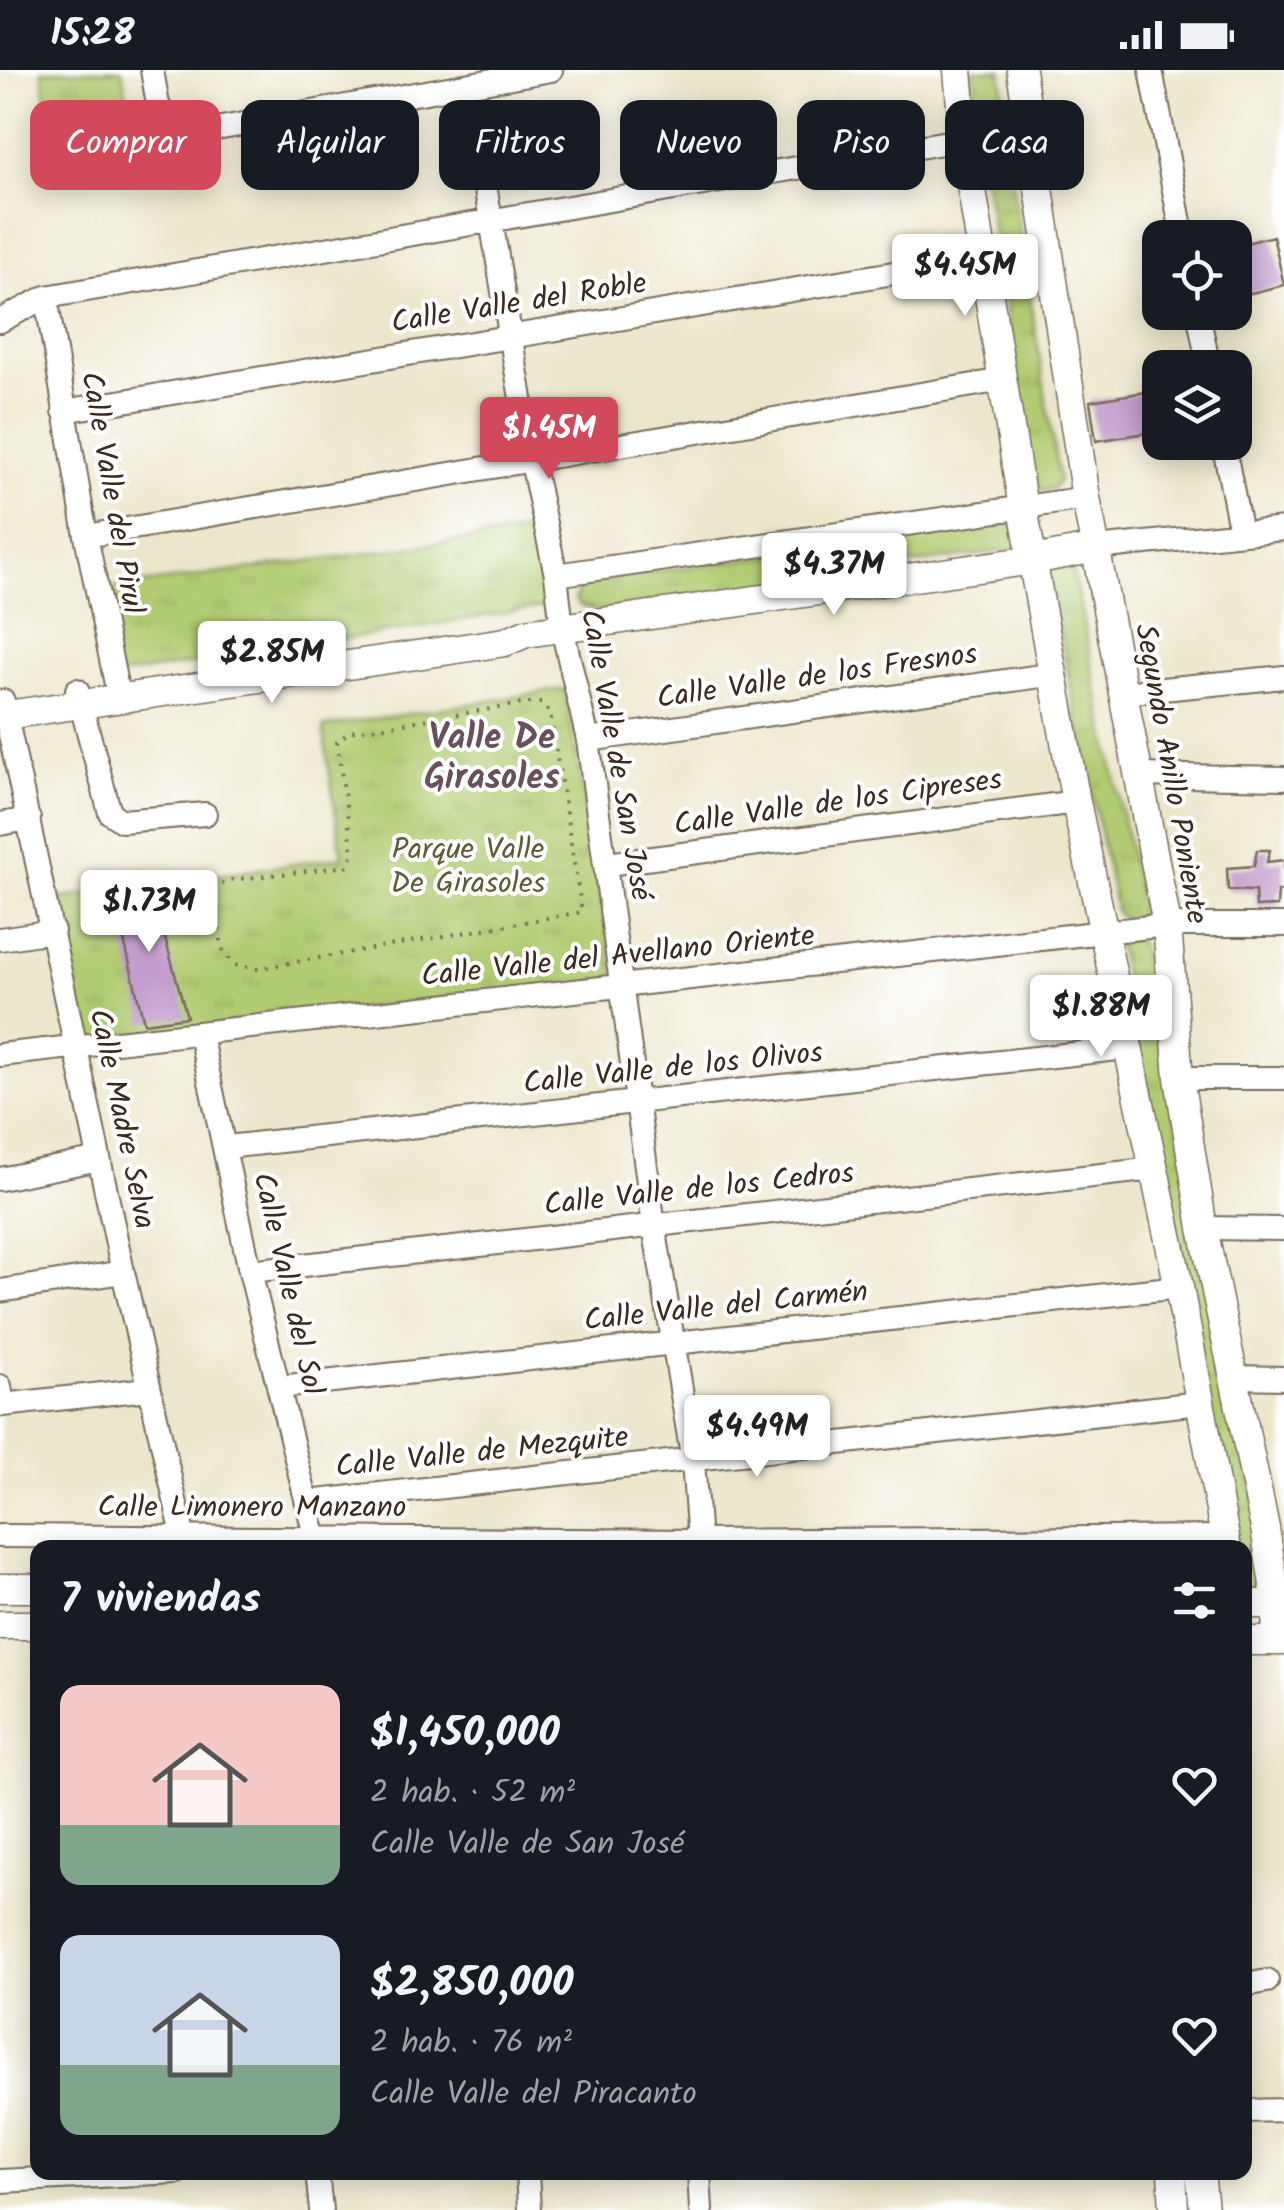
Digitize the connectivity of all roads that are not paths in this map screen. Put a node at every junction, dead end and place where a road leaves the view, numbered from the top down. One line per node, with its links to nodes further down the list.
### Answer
1 (152, 70): 6 (street)
2 (551, 70): 6 (street)
3 (958, 70): 7 (main road)
4 (1021, 70): 8 (main road, Segundo Anillo Poniente)
5 (1151, 70): 14 (street)
6 (471, 77)
7 (961, 100)
8 (1025, 100)
9 (945, 143): 13 (street)
10 (486, 190): 13 (street, Calle Valle de San José)
11 (972, 190): 15 (main road)
12 (1039, 190): 23 (main road, Segundo Anillo Poniente)
13 (491, 219): 16 (street); 18 (street, Calle Valle de San José)
14 (1180, 220)
15 (984, 258): 18 (street, Calle Valle del Roble); 19 (main road)
16 (46, 297): 17 (street); 20 (street, Calle Valle del Pirul)
17 (0, 321)
18 (510, 335): 20 (street, Calle Valle del Roble); 21 (street, Calle Valle de San José)
19 (1003, 380): 21 (street); 24 (main road)
20 (64, 411): 27 (street, Calle Valle del Pirul)
21 (530, 458): 27 (street); 30 (street, Calle Valle de San José)
22 (1227, 460): 26 (street)
23 (1086, 498): 24 (street); 28 (main road, Segundo Anillo Poniente)
24 (1023, 508): 29 (main road); 30 (street)
25 (1284, 529): 26 (street)
26 (1241, 533): 28 (street)
27 (86, 536): 34 (street, Calle Valle del Pirul)
28 (1096, 548): 29 (main road); 35 (main road, Segundo Anillo Poniente)
29 (1033, 560): 31 (main road); 32 (main road)
30 (556, 575): 31 (street, Calle Valle de San José)
31 (562, 628): 34 (main road); 38 (street, Calle Valle de San José)
32 (1055, 674): 38 (street, Calle Valle de los Fresnos); 41 (main road)
33 (1284, 677): 35 (street)
34 (118, 692): 36 (main road)
35 (1122, 693): 39 (main road, Segundo Anillo Poniente)
36 (78, 697): 37 (main road); 42 (street)
37 (2, 708): 43 (street, Calle Madre Selva)
38 (588, 740): 45 (street, Calle Valle de San José)
39 (1137, 775): 40 (street); 46 (main road, Segundo Anillo Poniente)
40 (1284, 778)
41 (1076, 802): 45 (street, Calle Valle de los Cipreses); 49 (main road)
42 (206, 814)
43 (29, 819): 44 (street); 48 (street, Calle Madre Selva)
44 (0, 824)
45 (607, 864): 51 (street, Calle Valle de San José)
46 (1167, 924): 47 (street, Calle Valle del Avellano Oriente); 49 (street, Calle Valle del Avellano Oriente); 56 (main road, Segundo Anillo Poniente)
47 (1284, 925)
48 (53, 931): 50 (street); 53 (street, Calle Madre Selva)
49 (1105, 932): 51 (street, Calle Valle del Avellano Oriente); 54 (main road)
50 (0, 939)
51 (619, 987): 52 (street, Calle Valle del Avellano Oriente); 58 (street, Calle Valle de San José)
52 (200, 1034): 53 (street, Calle Valle del Avellano Oriente); 59 (street, Calle Valle del Sol)
53 (74, 1048): 55 (street, Calle Valle del Avellano Oriente); 60 (street, Calle Madre Selva)
54 (1127, 1048): 58 (street, Calle Valle de los Olivos); 61 (main road)
55 (0, 1055)
56 (1178, 1078): 57 (street); 64 (main road, Segundo Anillo Poniente)
57 (1284, 1078)
58 (638, 1104): 59 (street, Calle Valle de los Olivos); 63 (street, Calle Valle de San José)
59 (226, 1146): 66 (street, Calle Valle del Sol)
60 (99, 1159): 62 (street); 67 (street, Calle Madre Selva)
61 (1154, 1169): 63 (street, Calle Valle de los Cedros); 68 (main road)
62 (0, 1179)
63 (654, 1226): 66 (street, Calle Valle de los Cedros); 70 (street, Calle Valle de San José)
64 (1204, 1228): 65 (street); 71 (main road, Segundo Anillo Poniente)
65 (1284, 1229)
66 (250, 1270): 73 (street, Calle Valle del Sol)
67 (122, 1272): 69 (street); 74 (street, Calle Madre Selva)
68 (1180, 1288): 70 (street, Calle Valle del Carmén); 76 (main road)
69 (0, 1291)
70 (674, 1342): 73 (street, Calle Valle del Carmén); 77 (street, Calle Valle de San José)
71 (1234, 1377): 72 (street); 79 (main road, Segundo Anillo Poniente)
72 (1284, 1378)
73 (279, 1387): 78 (street, Calle Valle del Sol)
74 (148, 1389): 75 (street); 82 (street, Calle Madre Selva)
75 (2, 1396)
76 (1199, 1403): 77 (street, Calle Valle de Mezquite); 85 (main road)
77 (693, 1461): 78 (street, Calle Valle de Mezquite); 84 (street, Calle Valle de San José)
78 (308, 1502): 83 (street, Calle Valle del Sol)
79 (1275, 1528): 89 (main road, Segundo Anillo Poniente)
80 (0, 1536): 81 (street, Calle Limonero Manzano)
81 (123, 1540)
82 (185, 1540)
83 (316, 1540)
84 (700, 1540)
85 (1226, 1540)
86 (0, 1588): 87 (main road)
87 (30, 1588)
88 (1252, 1604): 89 (main road)
89 (1280, 1604): 93 (main road, Segundo Anillo Poniente)
90 (0, 1625): 91 (main road)
91 (30, 1625)
92 (1252, 1640): 93 (main road)
93 (1280, 1641)
94 (1284, 2110): 95 (street)
95 (1252, 2111)
96 (30, 2179): 102 (street)
97 (318, 2180): 103 (street)
98 (527, 2180): 104 (street)
99 (699, 2180): 105 (street)
100 (1172, 2180): 106 (main road)
101 (1201, 2180): 107 (main road)
102 (0, 2181)
103 (321, 2210)
104 (529, 2210)
105 (701, 2210)
106 (1174, 2210)
107 (1204, 2210)

